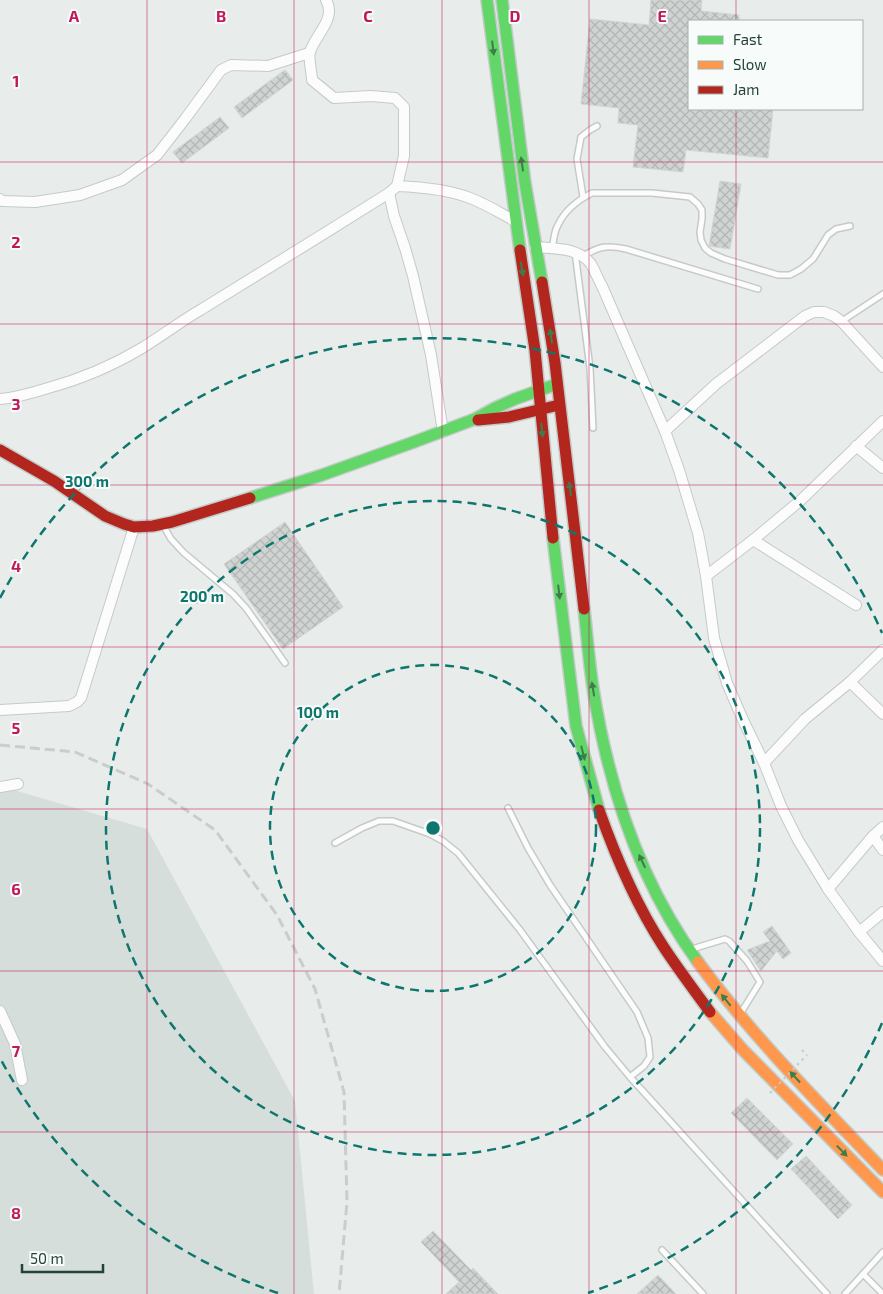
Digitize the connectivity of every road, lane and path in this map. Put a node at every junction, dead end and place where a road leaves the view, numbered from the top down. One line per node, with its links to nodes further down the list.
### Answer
1 (326, 0): 4 (street)
2 (487, 0): 10 (main road, one-way to 10)
3 (502, 0): 12 (main road, one-way to 3)
4 (309, 53): 6 (street); 9 (street)
5 (598, 126): 8 (lane)
6 (397, 186): 7 (street); 10 (street)
7 (389, 193): 21 (street); 28 (street)
8 (584, 197): 11 (lane); 13 (lane)
9 (0, 199)
10 (515, 221): 20 (main road, one-way to 20)
11 (850, 226)
12 (536, 247): 13 (street); 19 (main road, one-way to 12)
13 (552, 248): 14 (street)
14 (579, 254): 15 (lane); 26 (lane); 27 (street)
15 (758, 289)
16 (883, 294): 17 (lane)
17 (841, 321): 18 (street); 27 (street)
18 (883, 367)
19 (558, 384): 20 (main road); 22 (main road)
20 (539, 390): 23 (main road); 24 (main road)
21 (0, 399)
22 (559, 405): 23 (main road); 53 (main road, one-way to 22)
23 (540, 409): 24 (main road); 62 (main road, one-way to 62)
24 (475, 419): 28 (main road)
25 (883, 421): 29 (street)
26 (593, 428)
27 (664, 431): 35 (street)
28 (443, 432): 32 (main road)
29 (856, 446): 31 (street); 34 (street)
30 (0, 450): 33 (main road)
31 (883, 468)
32 (162, 524): 33 (main road); 38 (lane)
33 (134, 527): 40 (street)
34 (753, 540): 35 (street); 36 (street)
35 (706, 576): 42 (street)
36 (856, 605)
37 (883, 650): 39 (street)
38 (285, 663)
39 (850, 682): 41 (street); 42 (street)
40 (0, 710)
41 (883, 714)
42 (764, 763): 50 (street)
43 (18, 784): 44 (street)
44 (0, 787)
45 (508, 808): 58 (lane)
46 (883, 827): 47 (street)
47 (873, 836): 49 (street); 50 (street)
48 (335, 843): 58 (lane)
49 (883, 850)
50 (828, 889): 52 (street)
51 (883, 912): 52 (street)
52 (859, 932): 54 (street)
53 (690, 950): 56 (main road, one-way to 53); 56 (lane)
54 (883, 961)
55 (0, 1011): 59 (street)
56 (739, 1016): 61 (main road, one-way to 56)
57 (802, 1050): 60 (path, bridge)
58 (630, 1077): 68 (lane)
59 (22, 1080)
60 (770, 1093)
61 (883, 1170)
62 (883, 1192)
63 (662, 1250): 67 (lane)
64 (883, 1252): 65 (lane)
65 (863, 1274): 66 (lane); 71 (lane)
66 (850, 1288): 69 (lane); 70 (lane)
67 (703, 1294)
68 (827, 1294)
69 (845, 1294)
70 (856, 1294)
71 (883, 1294)

